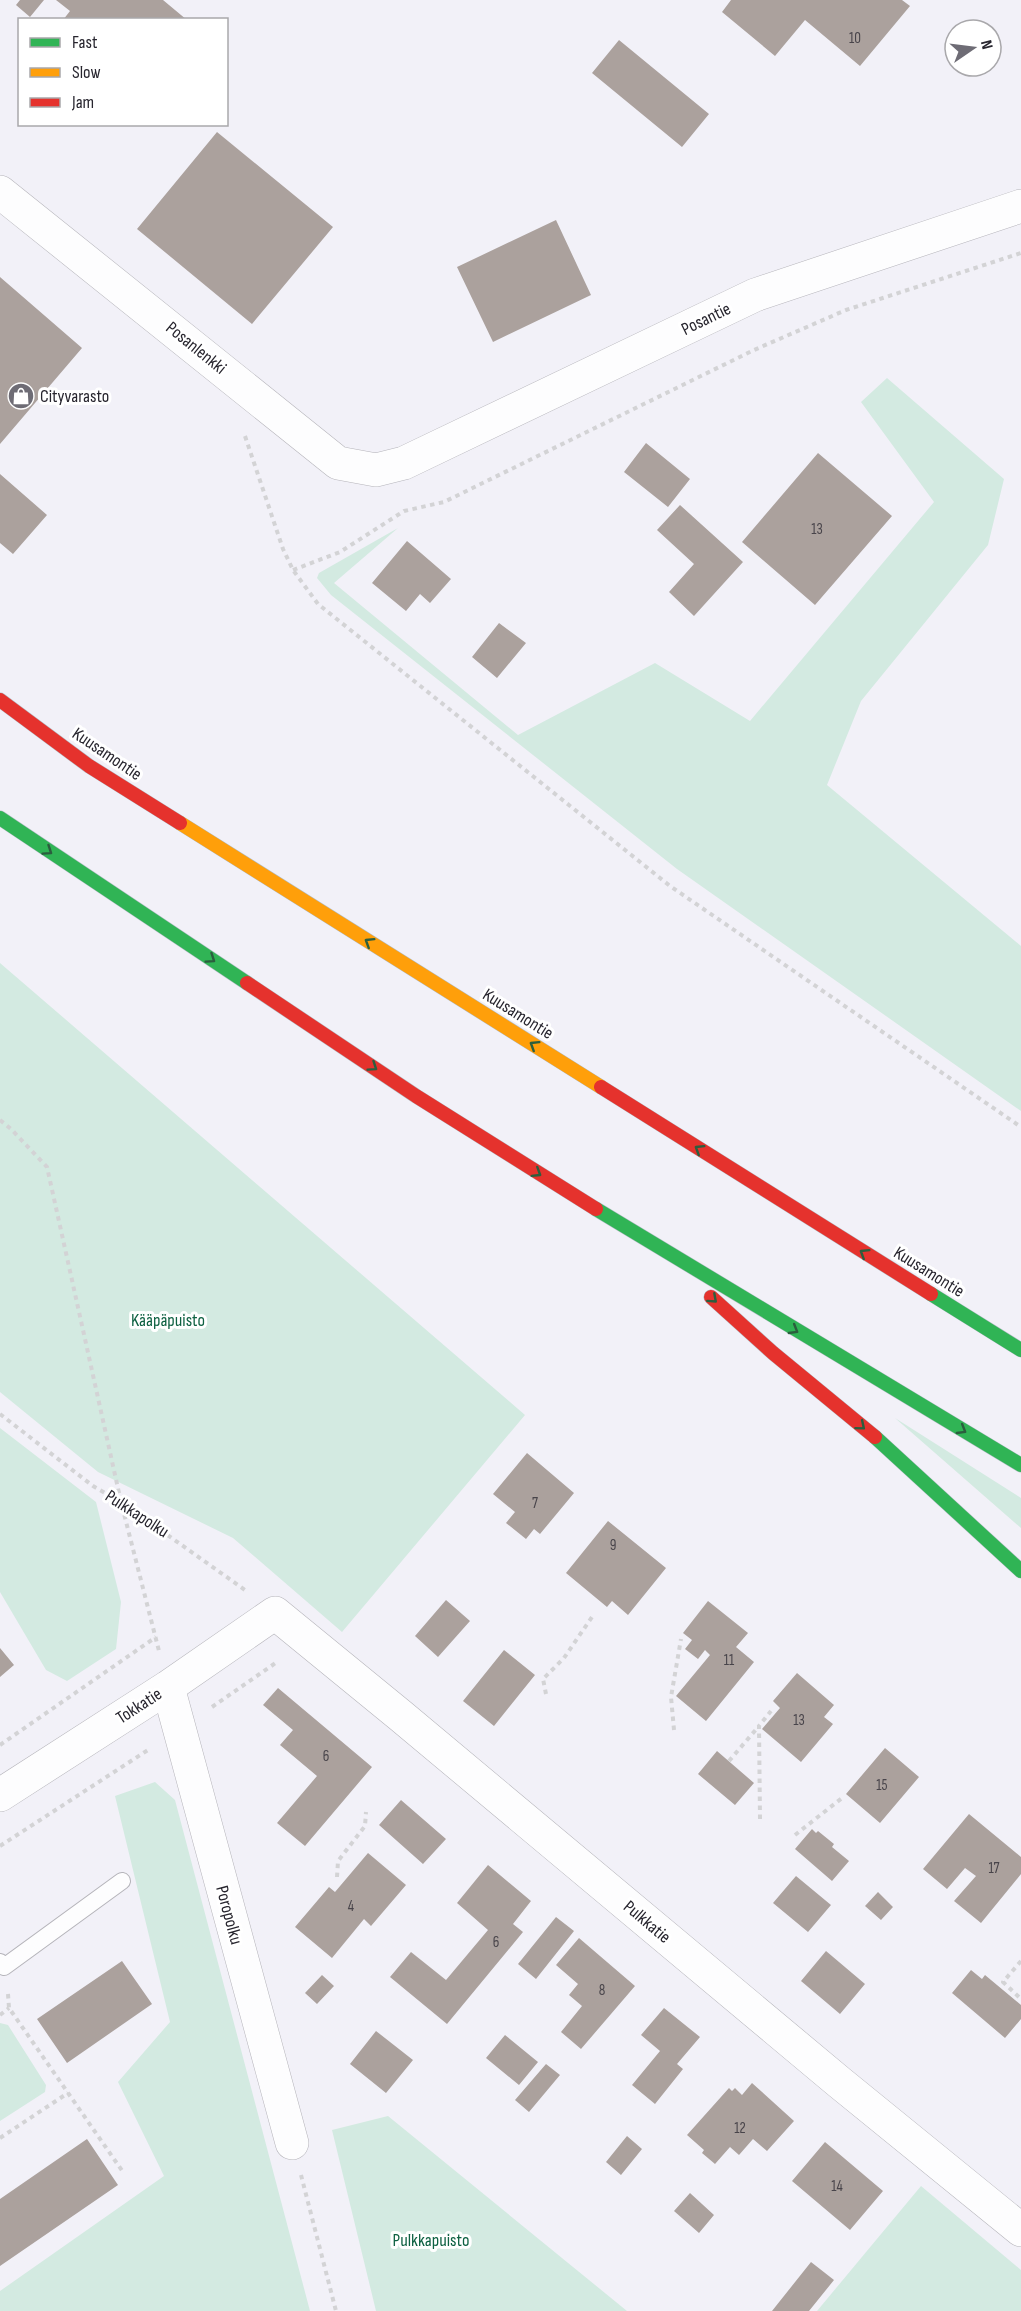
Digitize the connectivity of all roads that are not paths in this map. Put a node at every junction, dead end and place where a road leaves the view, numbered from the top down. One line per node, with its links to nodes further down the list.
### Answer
1 (0, 192): 3 (street, Posanlenkki)
2 (1021, 207): 3 (street, Posantie)
3 (404, 463)
4 (0, 700): 7 (highway, Kuusamontie, one-way to 4)
5 (0, 818): 6 (highway, one-way to 6)
6 (654, 1246): 10 (highway, one-way to 10); 11 (highway, one-way to 11)
7 (887, 1267): 8 (highway); 9 (highway, Kuusamontie)
8 (990, 1315)
9 (1021, 1350)
10 (1021, 1465)
11 (1021, 1571)
12 (275, 1613): 13 (street, Tokkatie); 18 (street, Pulkkatie)
13 (168, 1687): 14 (street, Tokkatie); 17 (street, Poropolku)
14 (0, 1795)
15 (122, 1881): 16 (lane)
16 (2, 1964)
17 (292, 2143)
18 (1021, 2230)

